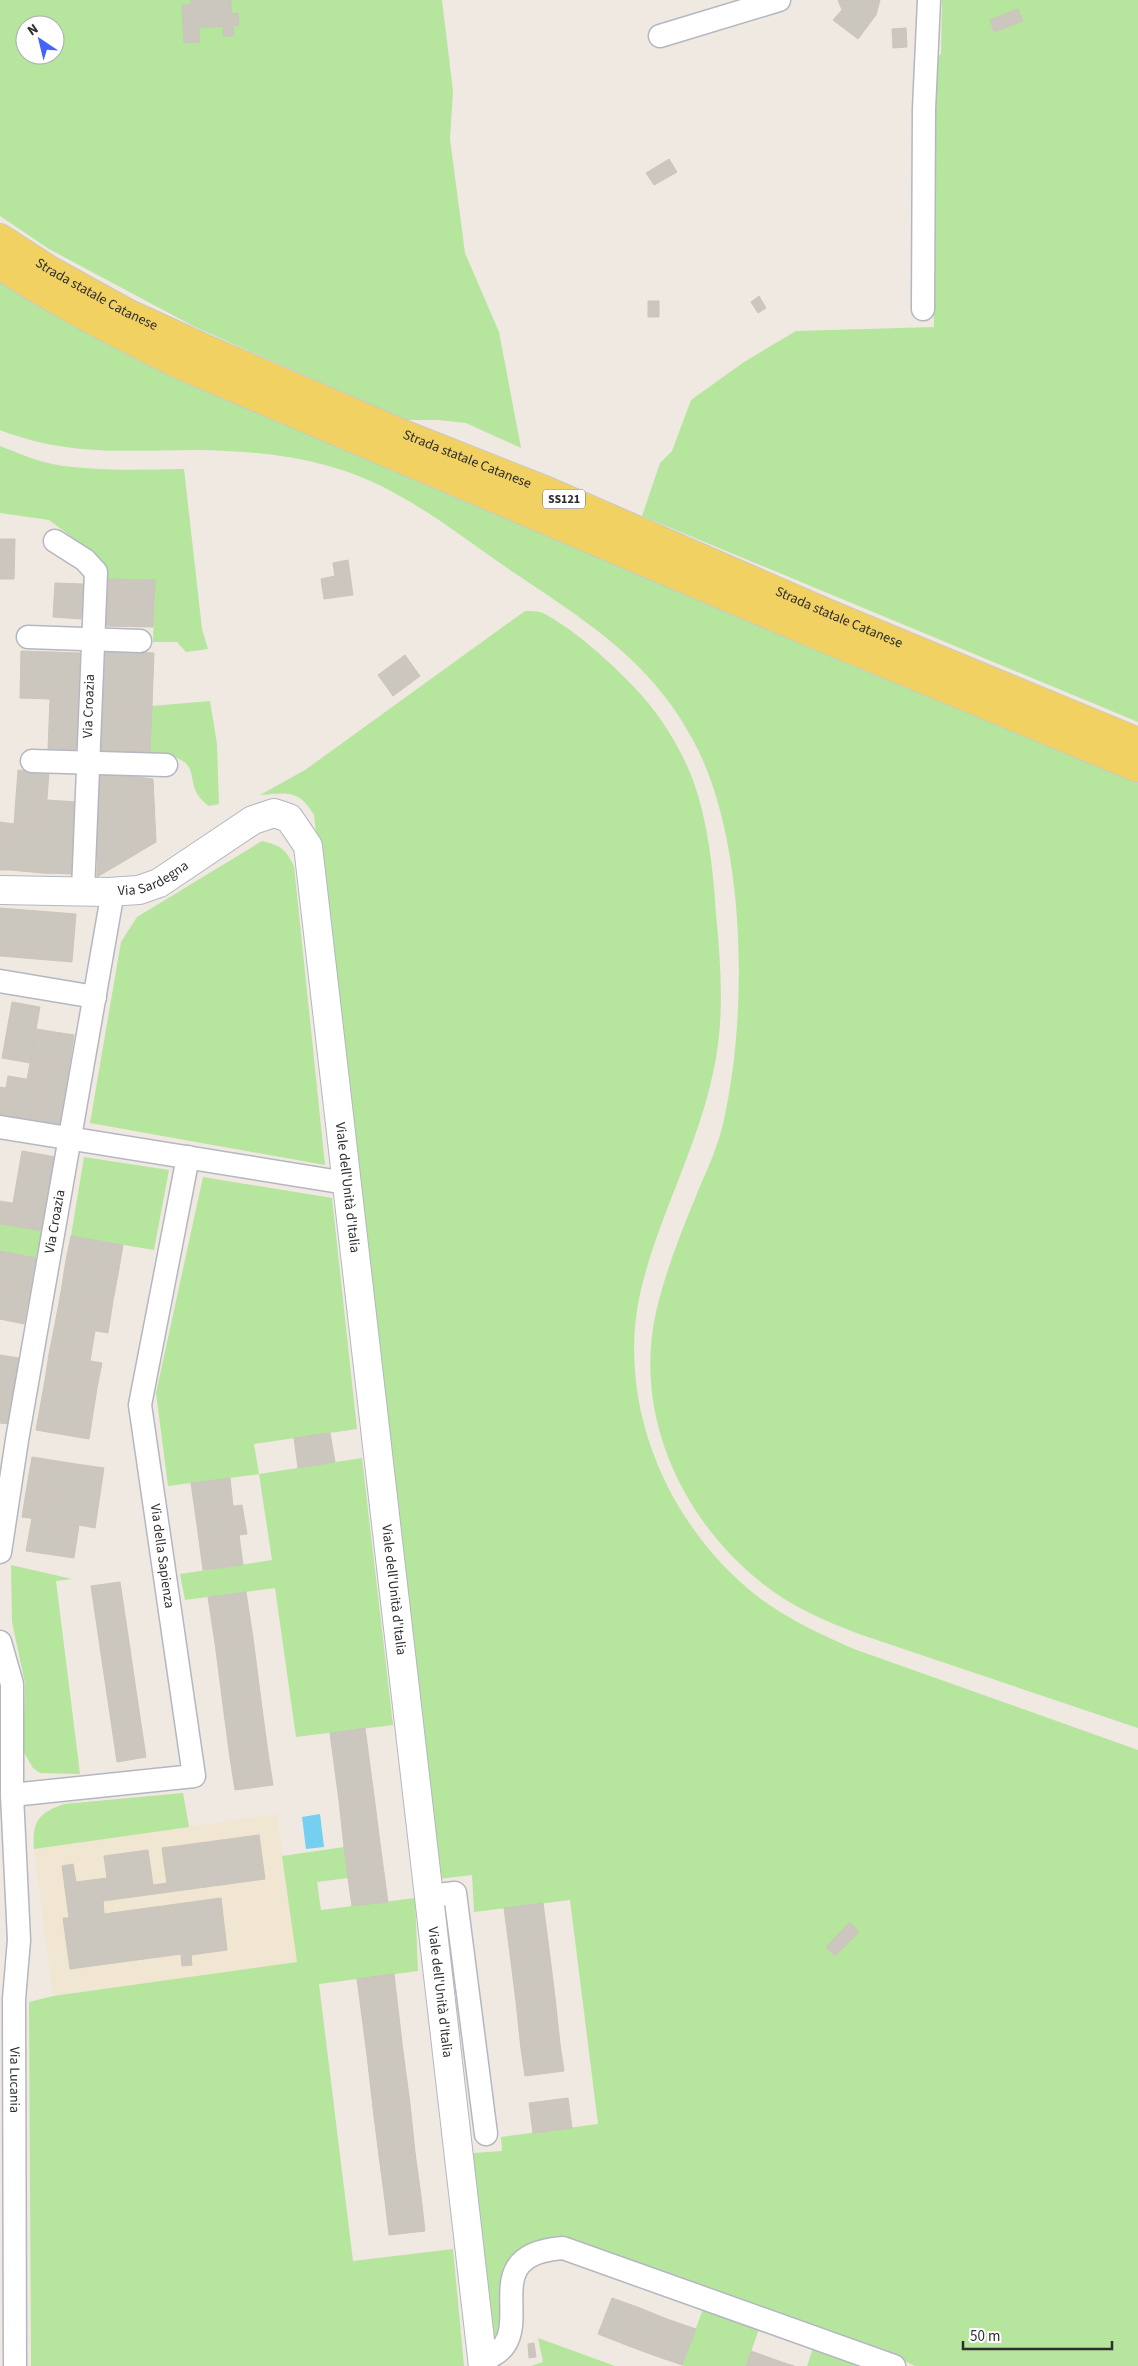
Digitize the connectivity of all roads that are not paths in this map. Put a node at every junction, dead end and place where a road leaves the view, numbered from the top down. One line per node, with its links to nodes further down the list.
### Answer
1 (779, 0): 3 (street)
2 (929, 0): 6 (street)
3 (660, 36)
4 (0, 238): 11 (main road, Strada statale Catanese / SS121)
5 (0, 265): 15 (main road, Strada statale Catanese / SS121)
6 (923, 309)
7 (55, 541): 9 (street, Via Croazia)
8 (28, 637): 9 (street)
9 (92, 639): 10 (street); 13 (street, Via Croazia)
10 (140, 641)
11 (1138, 742)
12 (32, 761): 13 (street)
13 (87, 762): 14 (street); 18 (street, Via Croazia)
14 (166, 765)
15 (1138, 768)
16 (290, 818): 19 (street, Via Sardegna); 25 (street, Viale dell'Unità d'Italia)
17 (0, 890): 18 (street, Via Sardegna)
18 (83, 891): 19 (street, Via Sardegna)
19 (113, 891): 21 (street, Via Croazia)
20 (0, 981): 21 (street)
21 (94, 998): 23 (street, Via Croazia)
22 (0, 1127): 23 (street)
23 (70, 1138): 24 (street); 26 (street, Via Croazia)
24 (188, 1157): 25 (street); 29 (street, Via della Sapienza)
25 (346, 1182): 30 (street, Viale dell'Unità d'Italia)
26 (8, 1438): 27 (street, Via Croazia)
27 (0, 1552)
28 (0, 1642): 29 (street)
29 (12, 1795): 31 (street, Via Lucania)
30 (429, 1896): 32 (street); 33 (street, Viale dell'Unità d'Italia)
31 (7, 1986): 34 (street, Via Lucania)
32 (486, 2134)
33 (492, 2362): 35 (street)
34 (15, 2366)
35 (894, 2366)

